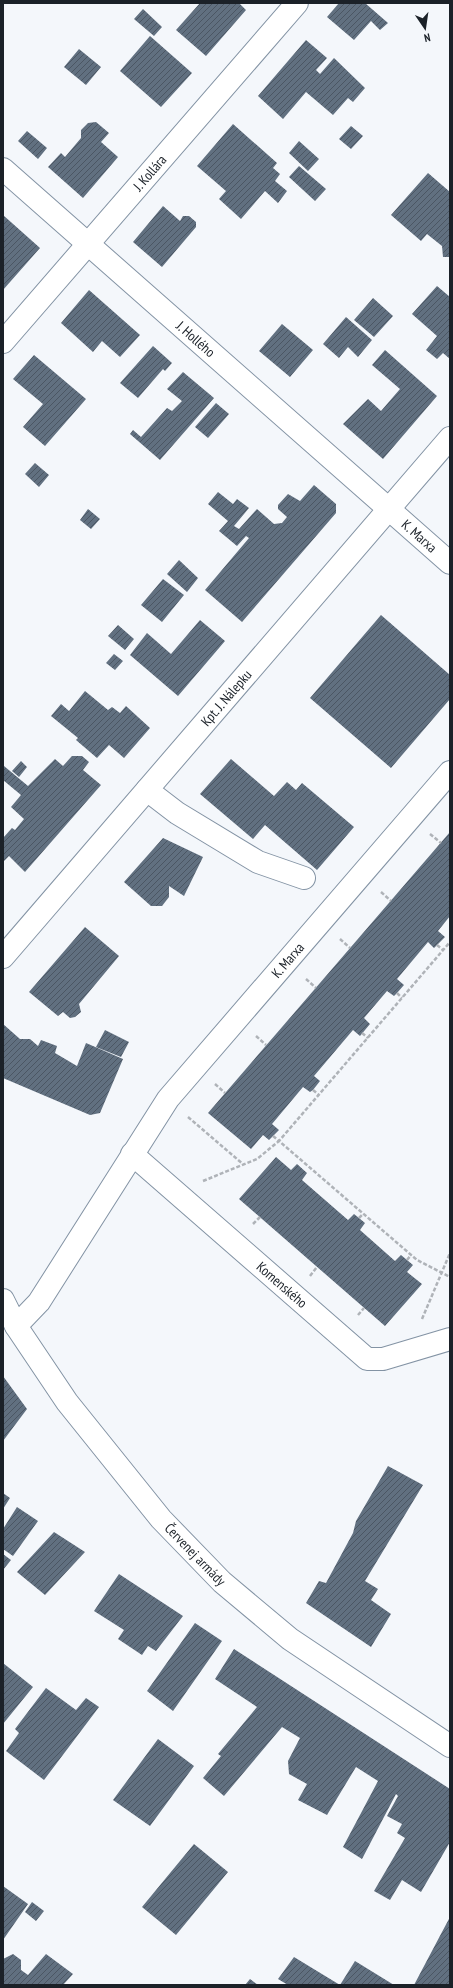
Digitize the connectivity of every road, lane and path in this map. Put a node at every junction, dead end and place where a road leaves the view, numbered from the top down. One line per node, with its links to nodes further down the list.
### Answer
1 (297, 3): 3 (street, J. Kollára)
2 (3, 169): 3 (street, J. Hollého)
3 (88, 244): 4 (street, J. Kollára); 6 (street, J. Hollého)
4 (3, 342)
5 (450, 438): 6 (street, Kpt. J. Nálepku)
6 (389, 509): 7 (street, K. Marxa); 9 (street, Kpt. J. Nálepku)
7 (450, 563)
8 (450, 772): 36 (street, K. Marxa)
9 (147, 790): 12 (street); 20 (street, Kpt. J. Nálepku)
10 (427, 831): 11 (path)
11 (441, 843)
12 (304, 878)
13 (377, 888): 14 (path)
14 (391, 901)
15 (336, 936): 18 (path)
16 (450, 942): 19 (path)
17 (437, 945): 19 (path)
18 (350, 948)
19 (443, 950): 24 (path)
20 (3, 957)
21 (302, 975): 22 (path)
22 (316, 988)
23 (397, 993): 24 (path)
24 (402, 998): 27 (path)
25 (252, 1033): 28 (path)
26 (362, 1033): 27 (path)
27 (368, 1038): 32 (path)
28 (266, 1045)
29 (210, 1081): 31 (path)
30 (313, 1090): 32 (path)
31 (225, 1093)
32 (319, 1095): 35 (path)
33 (183, 1112): 38 (path)
34 (273, 1136): 35 (path)
35 (279, 1141): 37 (path); 38 (path)
36 (132, 1154): 50 (street, K. Marxa); 51 (street, Komenského)
37 (306, 1164): 39 (path); 41 (path)
38 (244, 1165): 40 (path)
39 (302, 1169)
40 (196, 1184)
41 (363, 1214): 42 (path); 44 (path)
42 (359, 1218)
43 (450, 1253): 46 (path)
44 (411, 1255): 45 (path); 46 (path)
45 (407, 1260)
46 (442, 1272): 47 (path); 49 (path)
47 (450, 1277)
48 (3, 1300): 50 (street, Červenej armády)
49 (422, 1321)
50 (16, 1326): 52 (street, Červenej armády)
51 (450, 1339)
52 (450, 1746)

